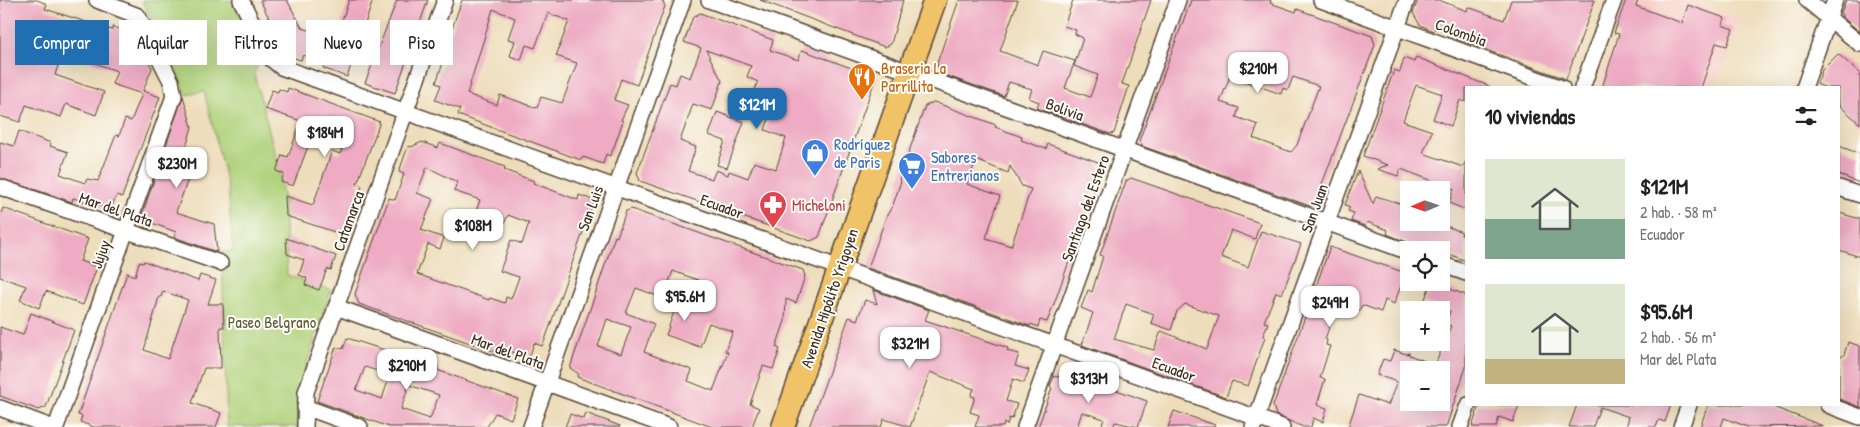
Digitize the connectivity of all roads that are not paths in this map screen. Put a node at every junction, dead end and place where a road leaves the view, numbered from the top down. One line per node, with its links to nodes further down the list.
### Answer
1 (97, 0): 27 (street, Jujuy)
2 (241, 0): 20 (street, Ecuador)
3 (446, 0): 20 (street, Catamarca)
4 (683, 0): 23 (street, San Luis)
5 (709, 0): 16 (street, Bolivia)
6 (935, 0): 16 (main road, Avenida Hipólito Yrigoyen)
7 (1178, 0): 21 (street, Santiago del Estero)
8 (1321, 0): 14 (street, Colombia)
9 (1407, 0): 14 (street, San Juan)
10 (1614, 0): 18 (street)
11 (1808, 0): 13 (street)
12 (1835, 0): 13 (street)
13 (1828, 18): 15 (street); 19 (street)
14 (1397, 28): 17 (street, Colombia); 26 (street, San Juan)
15 (1860, 44)
16 (909, 72): 21 (street, Bolivia); 30 (main road, Avenida Hipólito Yrigoyen)
17 (1556, 86)
18 (1583, 86)
19 (1805, 86)
20 (406, 111): 23 (street, Ecuador); 33 (street, Catamarca)
21 (1125, 149): 26 (street, Bolivia); 34 (street, Santiago del Estero)
22 (0, 187): 27 (street, Mar del Plata)
23 (616, 187): 30 (street, Ecuador); 35 (street, San Luis)
24 (1840, 188): 25 (street)
25 (1860, 196)
26 (1327, 223): 28 (street, Bolivia); 42 (street, San Juan)
27 (126, 232): 29 (street, Mar del Plata); 45 (street, Jujuy)
28 (1400, 249)
29 (220, 264)
30 (840, 266): 34 (street, Ecuador); 50 (main road, Avenida Hipólito Yrigoyen)
31 (1450, 267): 32 (street)
32 (1465, 273)
33 (336, 307): 35 (street, Mar del Plata); 39 (street, Catamarca)
34 (1055, 345): 42 (street, Ecuador); 51 (street, Santiago del Estero)
35 (546, 384): 43 (street, Mar del Plata); 48 (street, San Luis)
36 (1468, 406): 53 (street)
37 (1688, 406): 54 (street)
38 (1831, 406): 41 (street)
39 (305, 407): 46 (street, Catamarca); 47 (street)
40 (0, 408): 44 (street)
41 (1860, 417)
42 (1254, 422): 52 (street, Ecuador)
43 (648, 424): 49 (street, Mar del Plata)
44 (51, 427)
45 (56, 427)
46 (305, 427)
47 (360, 427)
48 (531, 427)
49 (669, 427)
50 (783, 427)
51 (1025, 427)
52 (1282, 427)
53 (1460, 427)
54 (1681, 427)

